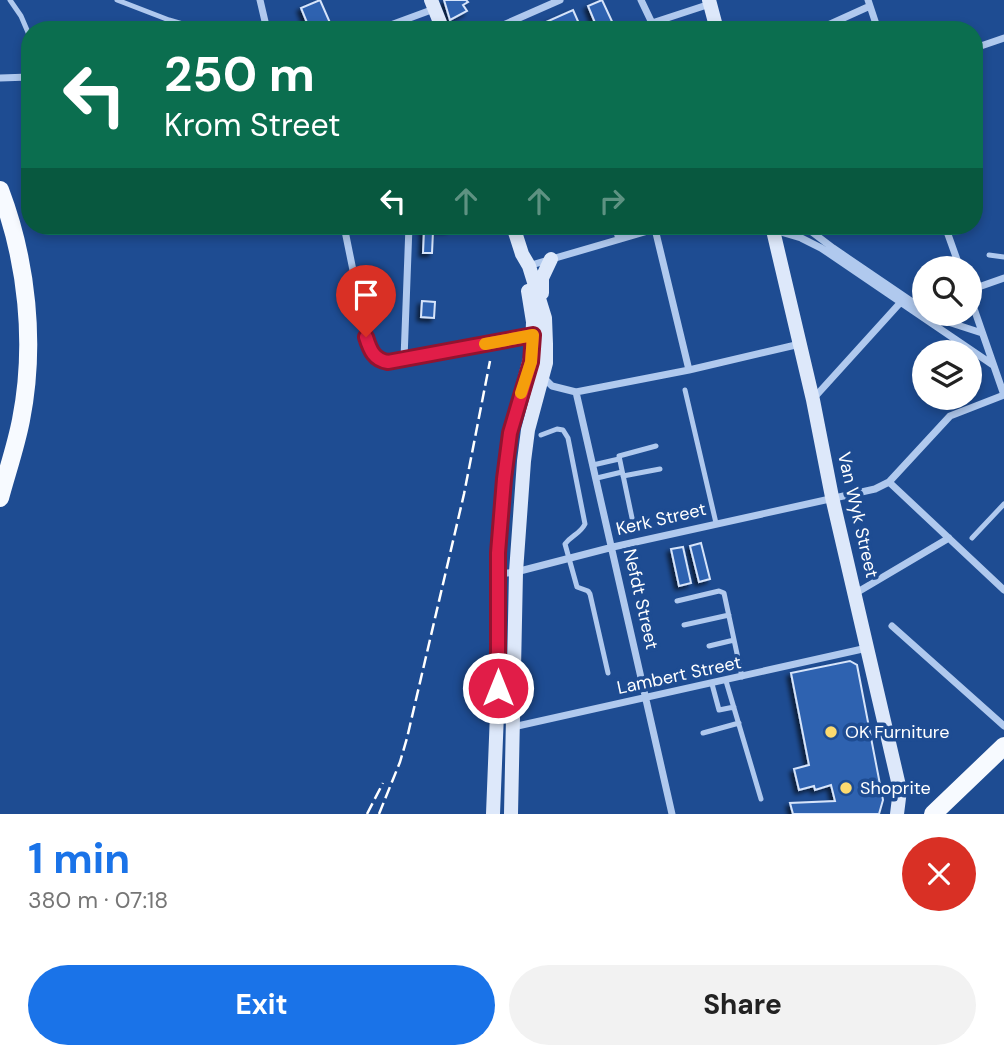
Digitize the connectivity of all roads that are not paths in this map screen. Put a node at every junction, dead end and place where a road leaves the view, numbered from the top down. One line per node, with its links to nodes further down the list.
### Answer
1 (10, 0): 9 (lane)
2 (117, 0): 10 (lane)
3 (260, 0): 11 (street)
4 (560, 0): 14 (street)
5 (641, 0): 15 (street)
6 (710, 2): 16 (street); 17 (street)
7 (869, 3): 18 (street); 19 (street)
8 (433, 4): 12 (street); 13 (street)
9 (23, 21)
10 (172, 21)
11 (265, 21)
12 (396, 21)
13 (440, 21)
14 (512, 21)
15 (648, 21)
16 (662, 21)
17 (715, 21)
18 (834, 21)
19 (875, 21)
20 (1004, 38): 21 (street)
21 (983, 45)
22 (21, 77): 23 (street)
23 (0, 78)
24 (0, 190): 43 (main road)
25 (0, 213): 43 (main road)
26 (346, 235): 53 (street)
27 (409, 235): 53 (street)
28 (516, 235): 41 (street)
29 (618, 235): 36 (street)
30 (633, 235): 36 (street)
31 (656, 235): 56 (street)
32 (774, 235): 52 (street, Van Wyk Street)
33 (792, 235): 46 (street)
34 (816, 235): 45 (street)
35 (948, 235): 38 (street)
36 (619, 239): 40 (street)
37 (989, 255): 39 (lane)
38 (956, 256)
39 (1004, 257)
40 (551, 259): 41 (street); 47 (street)
41 (524, 262): 47 (street); 51 (street)
42 (1004, 278): 44 (street)
43 (22, 283): 72 (main road)
44 (982, 286)
45 (912, 302)
46 (900, 303): 55 (street); 61 (street)
47 (545, 317): 51 (street)
48 (960, 326): 50 (street)
49 (980, 326): 50 (street)
50 (982, 333): 55 (street)
51 (539, 335): 53 (street); 54 (street); 57 (street)
52 (800, 344): 56 (street); 61 (street, Van Wyk Street)
53 (404, 359)
54 (531, 362): 57 (street); 62 (street)
55 (993, 365): 60 (street)
56 (689, 370): 59 (street)
57 (543, 376): 59 (street); 62 (street); 80 (street)
58 (685, 390): 75 (lane)
59 (576, 392): 66 (street, Nefdt Street)
60 (1004, 395): 70 (street)
61 (813, 400): 71 (street, Van Wyk Street)
62 (517, 409): 81 (street)
63 (541, 435): 79 (lane)
64 (656, 446): 65 (lane)
65 (619, 459): 66 (lane); 68 (lane)
66 (593, 465): 69 (street, Nefdt Street)
67 (660, 469): 68 (lane)
68 (622, 474): 69 (lane); 74 (lane)
69 (597, 478): 78 (street, Nefdt Street)
70 (889, 482): 71 (street, Kerk Street); 76 (street)
71 (832, 496): 75 (street, Kerk Street); 83 (street, Van Wyk Street)
72 (0, 498)
73 (1004, 505): 77 (lane)
74 (632, 518)
75 (716, 523): 78 (street, Kerk Street)
76 (948, 538): 82 (street); 83 (street)
77 (972, 538)
78 (613, 547): 79 (street, Kerk Street); 95 (street, Nefdt Street)
79 (568, 558): 80 (street, Kerk Street); 91 (lane)
80 (516, 572): 81 (street, Kerk Street); 99 (street)
81 (498, 574): 100 (street)
82 (1004, 590)
83 (856, 593): 90 (street, Van Wyk Street)
84 (677, 601): 85 (lane)
85 (729, 615): 86 (lane); 88 (lane)
86 (684, 625)
87 (892, 626): 98 (street)
88 (734, 639): 89 (lane); 92 (lane)
89 (709, 646)
90 (868, 648): 92 (street, Lambert Street); 103 (street, Van Wyk Street)
91 (608, 673)
92 (742, 677): 93 (street, Lambert Street)
93 (726, 681): 94 (street, Lambert Street); 96 (lane)
94 (712, 684): 95 (street, Lambert Street); 96 (lane)
95 (646, 698): 99 (street, Lambert Street); 107 (street, Nefdt Street)
96 (734, 707): 97 (lane)
97 (739, 723): 101 (lane); 104 (lane)
98 (1004, 726)
99 (514, 727): 100 (street, Lambert Street); 106 (street)
100 (496, 731): 105 (street)
101 (703, 733)
102 (1004, 746): 110 (main road)
103 (900, 790): 108 (street, Van Wyk Street); 109 (street)
104 (761, 799)
105 (493, 814)
106 (511, 814)
107 (672, 814)
108 (897, 814)
109 (909, 814)
110 (933, 814)

